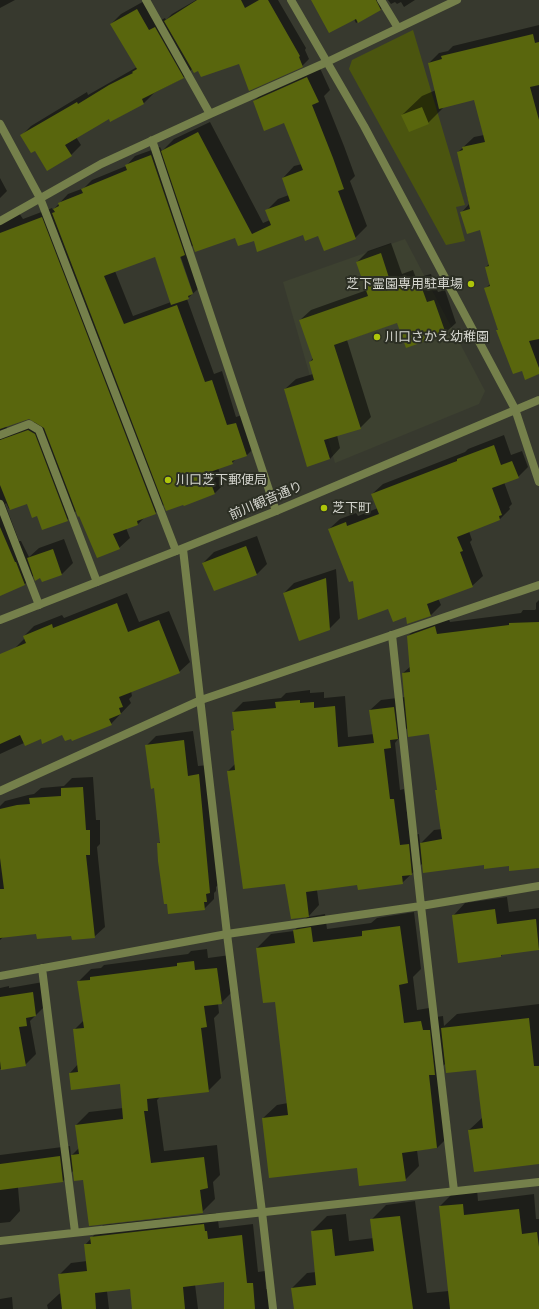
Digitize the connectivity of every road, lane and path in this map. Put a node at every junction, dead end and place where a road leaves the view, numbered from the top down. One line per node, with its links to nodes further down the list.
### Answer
1 (146, 0): 7 (street)
2 (291, 0): 6 (street)
3 (381, 0): 5 (street)
4 (457, 0): 5 (street)
5 (398, 28): 6 (street)
6 (327, 62): 7 (street); 13 (street)
7 (210, 114): 9 (street)
8 (0, 124): 10 (street)
9 (152, 140): 10 (street); 17 (street)
10 (40, 198): 11 (street); 18 (street)
11 (0, 221)
12 (539, 400): 13 (street, 前川観音通り)
13 (515, 410): 15 (street); 17 (street, 前川観音通り)
14 (0, 435): 19 (street)
15 (539, 482)
16 (0, 504): 21 (street)
17 (276, 510): 18 (street, 前川観音通り)
18 (180, 550): 19 (street, 前川観音通り); 24 (street)
19 (97, 582): 21 (street, 前川観音通り)
20 (539, 585): 23 (street)
21 (38, 605): 22 (street, 前川観音通り)
22 (0, 620)
23 (392, 635): 24 (street); 27 (street)
24 (201, 700): 25 (street); 28 (street)
25 (0, 791)
26 (539, 886): 27 (street)
27 (421, 906): 28 (street); 32 (street)
28 (227, 934): 29 (street); 33 (street)
29 (42, 968): 30 (street); 34 (street)
30 (0, 976)
31 (539, 1182): 32 (street)
32 (454, 1191): 33 (street)
33 (262, 1212): 34 (street); 36 (street)
34 (75, 1232): 35 (street)
35 (0, 1241)
36 (273, 1309)

